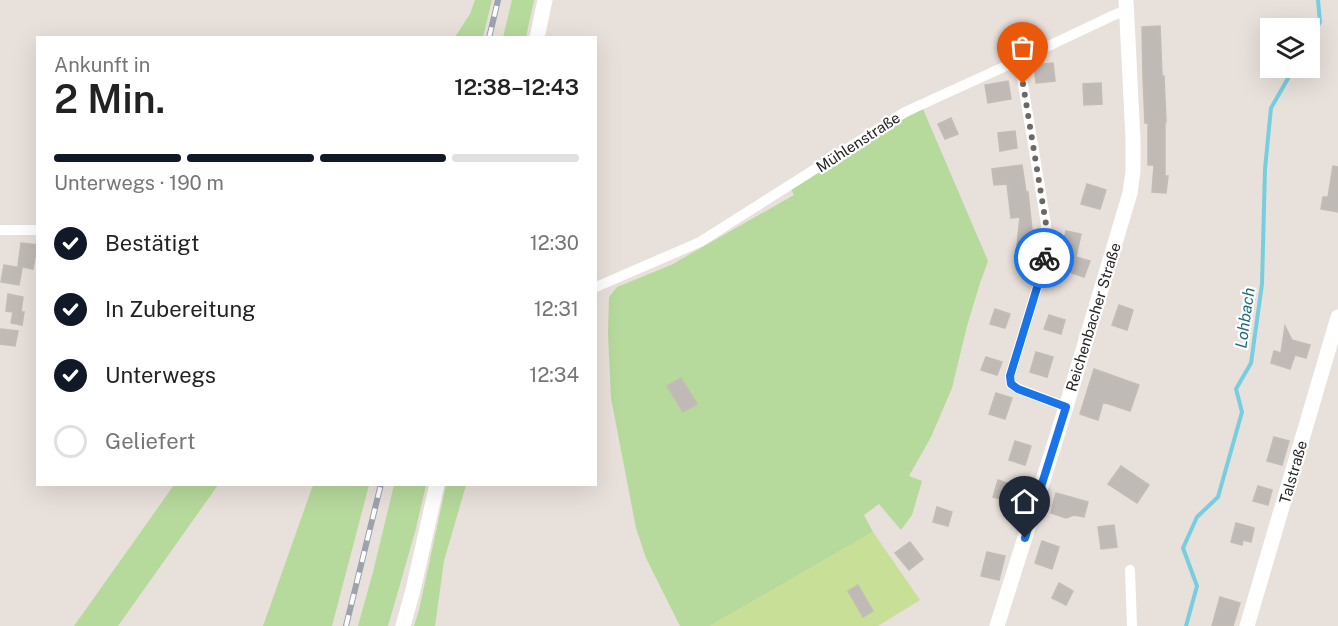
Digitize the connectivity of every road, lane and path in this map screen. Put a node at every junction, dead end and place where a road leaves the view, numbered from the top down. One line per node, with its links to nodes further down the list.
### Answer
1 (545, 0): 3 (street)
2 (1127, 5): 4 (street, Mühlenstraße); 9 (street, Reichenbacher Straße)
3 (537, 36)
4 (1019, 60): 7 (street, Mühlenstraße); 9 (street)
5 (0, 230): 6 (street)
6 (36, 230)
7 (597, 287)
8 (1338, 317): 15 (street, Talstraße)
9 (1066, 407): 13 (street, Reichenbacher Straße)
10 (437, 486): 12 (street)
11 (1130, 570): 14 (street)
12 (403, 626)
13 (997, 626)
14 (1132, 626)
15 (1248, 626)

